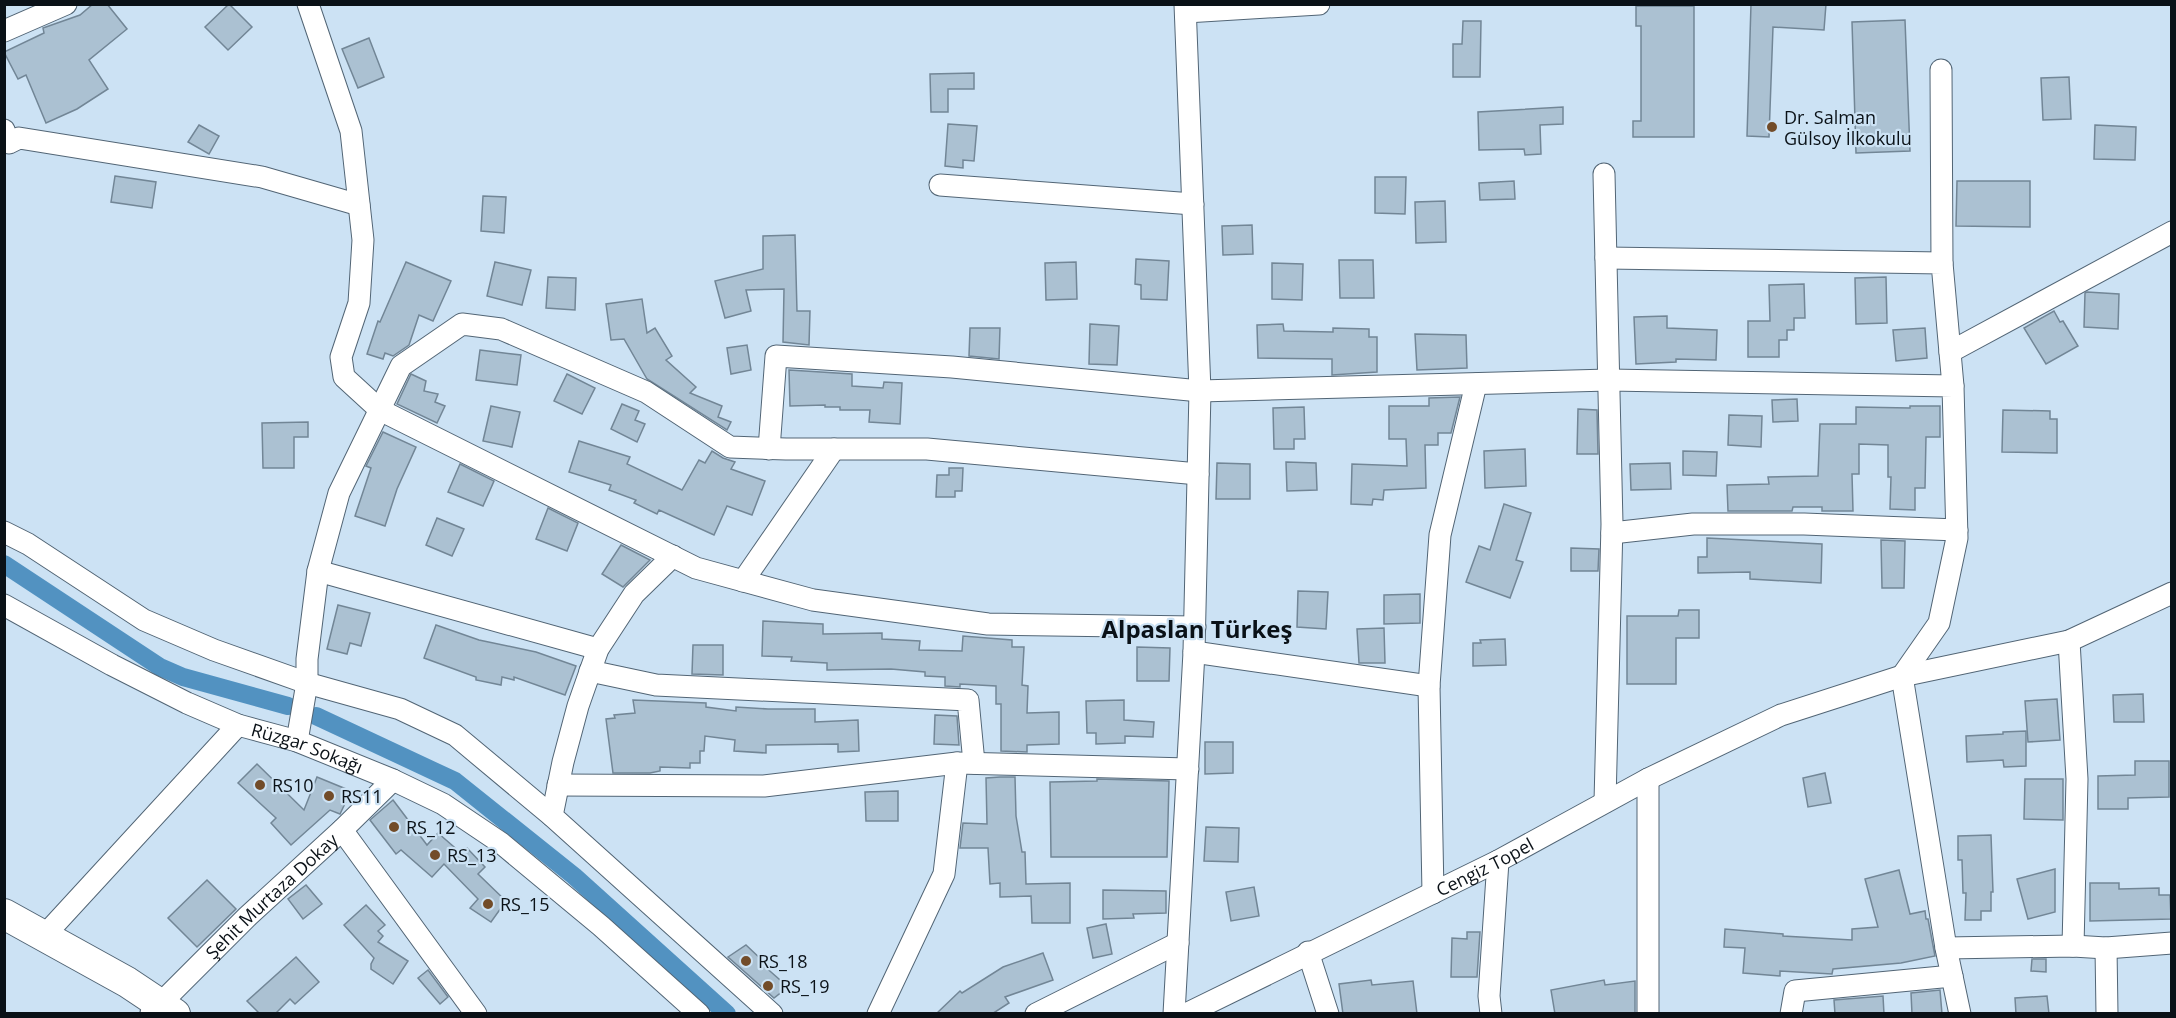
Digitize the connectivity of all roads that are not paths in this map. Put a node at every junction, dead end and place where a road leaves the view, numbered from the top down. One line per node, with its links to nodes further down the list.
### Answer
1 (66, 4): 5 (street)
2 (1319, 4): 4 (street)
3 (307, 5): 11 (street)
4 (1185, 8): 10 (street)
5 (4, 31)
6 (1941, 70): 14 (street)
7 (4, 130): 11 (street)
8 (1604, 174): 13 (street)
9 (940, 185): 10 (street)
10 (1193, 204): 19 (street)
11 (359, 205): 20 (street)
12 (2172, 232): 15 (street)
13 (1606, 258): 14 (street); 16 (street)
14 (1941, 263): 15 (street)
15 (1950, 352): 18 (street)
16 (1609, 380): 17 (street); 18 (street); 26 (street)
17 (1476, 384): 19 (street); 39 (street)
18 (1953, 386): 24 (street)
19 (1200, 391): 21 (street); 23 (street)
20 (380, 410): 21 (street); 27 (street); 28 (street)
21 (769, 449): 22 (street)
22 (834, 449): 23 (street); 29 (street)
23 (1198, 474): 32 (street)
24 (1957, 530): 26 (street); 37 (street)
25 (4, 532): 38 (street)
26 (1612, 532): 47 (street)
27 (673, 556): 29 (street); 34 (street)
28 (318, 571): 34 (street); 38 (street)
29 (743, 581): 32 (street)
30 (2172, 593): 33 (street, Cengiz Topel)
31 (4, 605): 40 (street, Rüzgar Sokağı)
32 (1195, 627): 35 (street)
33 (2070, 641): 37 (street, Cengiz Topel); 56 (street)
34 (598, 649): 36 (street)
35 (1194, 652): 39 (street); 43 (street)
36 (590, 671): 42 (street); 46 (street)
37 (1902, 676): 44 (street, Cengiz Topel); 57 (street)
38 (307, 683): 41 (street); 48 (street)
39 (1429, 686): 51 (street)
40 (238, 725): 41 (street, Rüzgar Sokağı); 53 (street)
41 (297, 741): 45 (street, Rüzgar Sokağı)
42 (965, 763): 43 (street); 46 (street); 65 (street)
43 (1188, 769): 54 (street)
44 (1648, 779): 47 (street, Cengiz Topel); 71 (street)
45 (393, 780): 49 (street, Şehit Murtaza Dokay); 63 (street, Rüzgar Sokağı)
46 (558, 785): 48 (street)
47 (1605, 802): 50 (street, Cengiz Topel)
48 (552, 816): 64 (street)
49 (342, 830): 61 (street, Şehit Murtaza Dokay); 62 (street)
50 (1498, 861): 51 (street, Cengiz Topel); 70 (street)
51 (1433, 892): 59 (street, Cengiz Topel)
52 (4, 914): 53 (street)
53 (44, 936): 61 (street)
54 (1178, 943): 66 (street); 67 (street)
55 (2172, 943): 58 (street)
56 (2073, 946): 57 (street); 58 (street)
57 (1946, 948): 60 (street)
58 (2106, 948): 74 (street)
59 (1308, 952): 68 (street, Cengiz Topel); 69 (street)
60 (1952, 976): 72 (street); 73 (street)
61 (162, 1010)
62 (476, 1014)
63 (699, 1014)
64 (772, 1014)
65 (878, 1014)
66 (1036, 1014)
67 (1174, 1014)
68 (1186, 1014)
69 (1328, 1014)
70 (1491, 1014)
71 (1648, 1014)
72 (1791, 1014)
73 (1960, 1014)
74 (2107, 1014)

